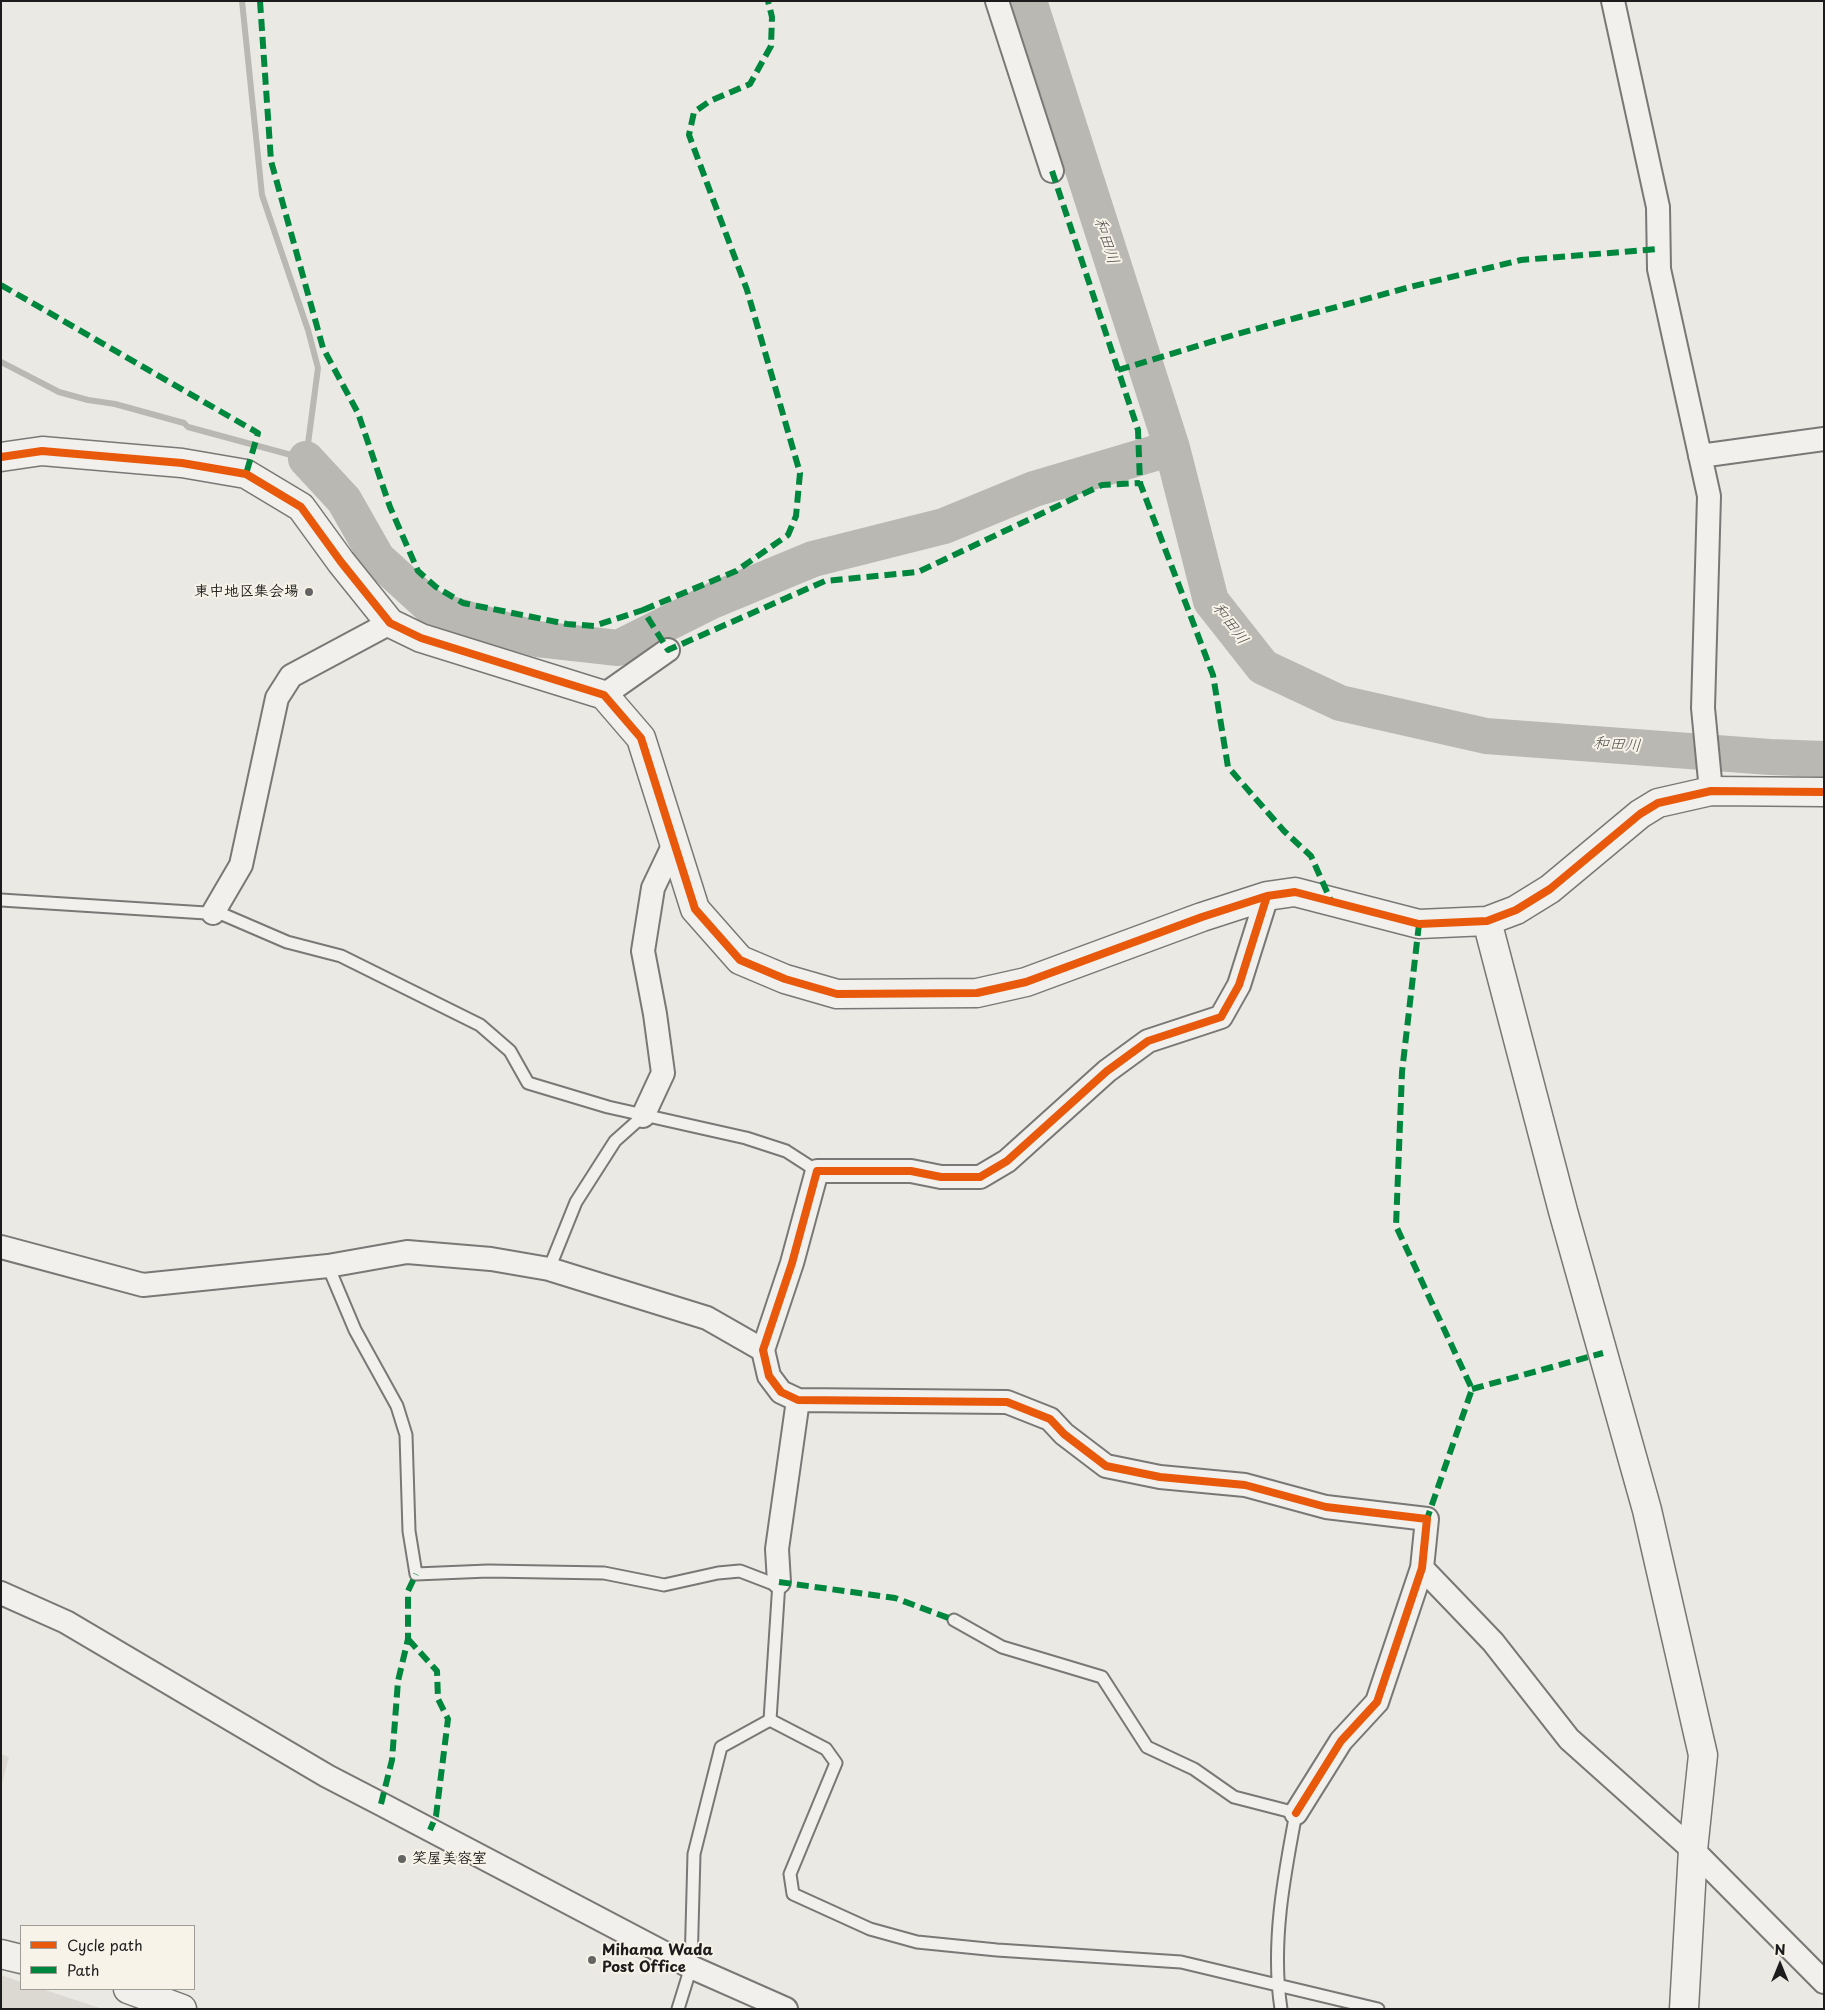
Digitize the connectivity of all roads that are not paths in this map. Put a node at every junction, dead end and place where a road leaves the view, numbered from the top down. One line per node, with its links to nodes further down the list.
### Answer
1 (997, 1): 3 (street)
2 (1613, 1): 5 (street)
3 (1052, 171)
4 (1824, 439): 5 (street)
5 (1700, 456): 10 (street)
6 (1, 457): 7 (street)
7 (390, 623): 9 (street); 15 (street)
8 (668, 650): 9 (street)
9 (604, 695): 12 (street)
10 (1711, 783): 11 (street); 16 (street)
11 (1824, 792)
12 (674, 844): 13 (street); 17 (street)
13 (1267, 896): 16 (street); 18 (street)
14 (1, 900): 15 (lane)
15 (213, 913): 17 (lane)
16 (1487, 920): 30 (street)
17 (643, 1116): 18 (lane); 21 (lane)
18 (817, 1171): 22 (street)
19 (1, 1247): 20 (street)
20 (328, 1266): 21 (street); 25 (lane)
21 (549, 1270): 22 (street)
22 (763, 1350): 23 (street)
23 (798, 1400): 24 (street); 25 (street)
24 (1422, 1568): 29 (street); 30 (street)
25 (779, 1584): 28 (lane)
26 (1, 1594): 33 (street)
27 (954, 1620): 29 (lane)
28 (770, 1720): 33 (lane); 35 (lane)
29 (1296, 1813): 35 (lane)
30 (1693, 1850): 34 (street); 42 (street)
31 (1, 1954): 32 (street)
32 (20, 1959)
33 (690, 1967): 38 (lane); 39 (street)
34 (1824, 1982)
35 (1277, 1985): 40 (lane); 41 (lane)
36 (131, 1990): 37 (street)
37 (182, 2009)
38 (678, 2009)
39 (786, 2009)
40 (1281, 2009)
41 (1378, 2009)
42 (1684, 2009)

